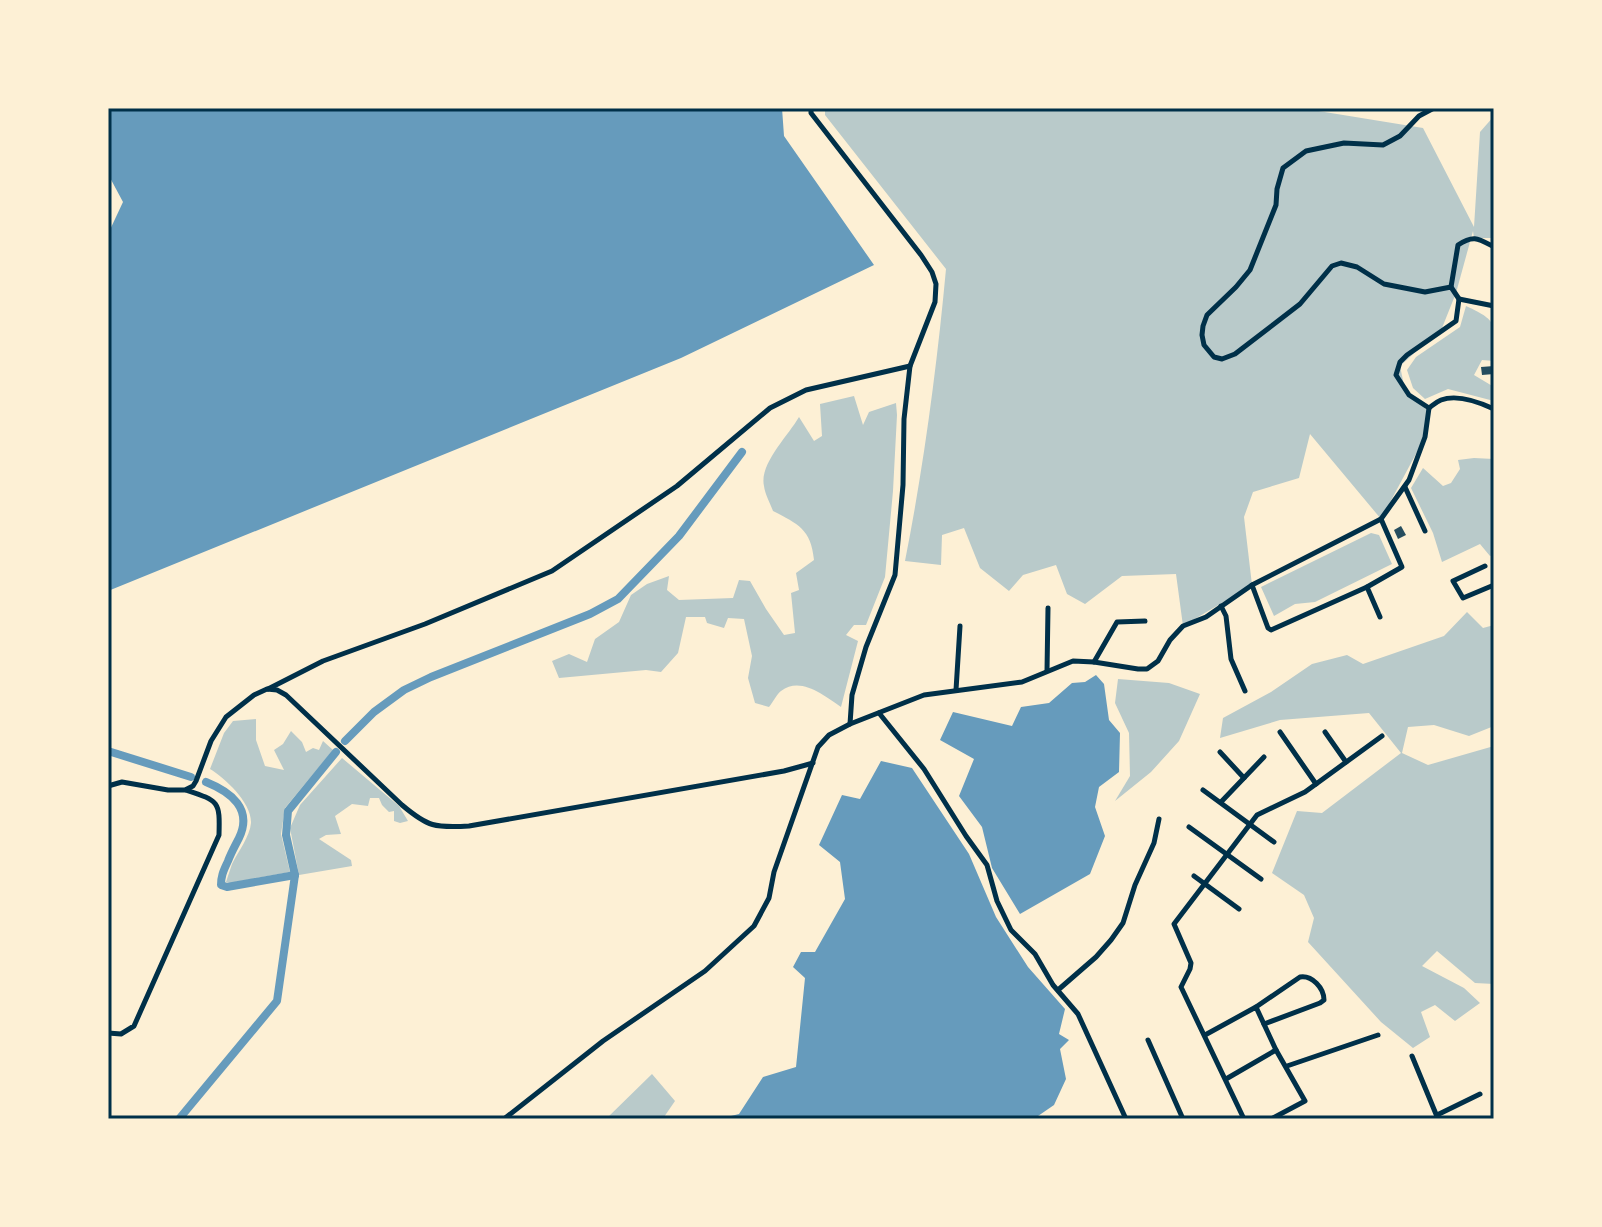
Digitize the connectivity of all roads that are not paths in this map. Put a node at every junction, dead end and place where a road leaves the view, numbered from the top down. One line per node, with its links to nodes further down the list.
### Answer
1 (811, 108): 7 (street)
2 (1434, 108): 4 (street)
3 (1494, 247): 4 (street)
4 (1451, 287): 5 (street)
5 (1459, 299): 6 (street); 8 (street)
6 (1494, 306)
7 (910, 366): 24 (street); 28 (street)
8 (1429, 408): 9 (street); 10 (street)
9 (1494, 409)
10 (1405, 486): 11 (street); 12 (street)
11 (1381, 519): 14 (street); 16 (street)
12 (1425, 531)
13 (1485, 566): 15 (street)
14 (1252, 585): 16 (street); 17 (street)
15 (1494, 585)
16 (1367, 587): 19 (street)
17 (1221, 606): 22 (street); 26 (street)
18 (1048, 608): 23 (street)
19 (1380, 617)
20 (1145, 621): 22 (street)
21 (960, 626): 25 (street)
22 (1094, 662): 23 (street)
23 (1047, 672): 25 (street)
24 (267, 689): 35 (street); 39 (street)
25 (956, 690): 27 (street)
26 (1245, 691)
27 (879, 713): 28 (street); 51 (street)
28 (850, 724): 35 (street)
29 (1280, 732): 37 (street)
30 (1325, 732): 34 (street)
31 (1382, 736): 34 (street)
32 (1220, 752): 36 (street)
33 (1264, 757): 36 (street)
34 (1346, 762): 37 (street)
35 (813, 763): 64 (street)
36 (1244, 778): 41 (street)
37 (1316, 784): 43 (street)
38 (108, 786): 39 (street)
39 (185, 790): 54 (street)
40 (1203, 790): 41 (street)
41 (1221, 802): 43 (street)
42 (1159, 819): 51 (street)
43 (1250, 823): 45 (street); 46 (street)
44 (1189, 827): 46 (street)
45 (1274, 842)
46 (1227, 854): 48 (street); 49 (street)
47 (1194, 876): 49 (street)
48 (1261, 879)
49 (1204, 883): 50 (street); 55 (street)
50 (1239, 909)
51 (1058, 990): 65 (street)
52 (1256, 1007): 53 (street); 53 (street); 55 (street)
53 (1264, 1024): 58 (street)
54 (108, 1033)
55 (1205, 1035): 61 (street)
56 (1378, 1035): 60 (street)
57 (1148, 1040): 66 (street)
58 (1276, 1050): 60 (street); 61 (street)
59 (1412, 1056): 63 (street)
60 (1287, 1066): 68 (street)
61 (1226, 1079): 67 (street)
62 (1480, 1094): 63 (street)
63 (1438, 1117)
64 (504, 1119)
65 (1126, 1119)
66 (1183, 1119)
67 (1244, 1119)
68 (1271, 1119)

